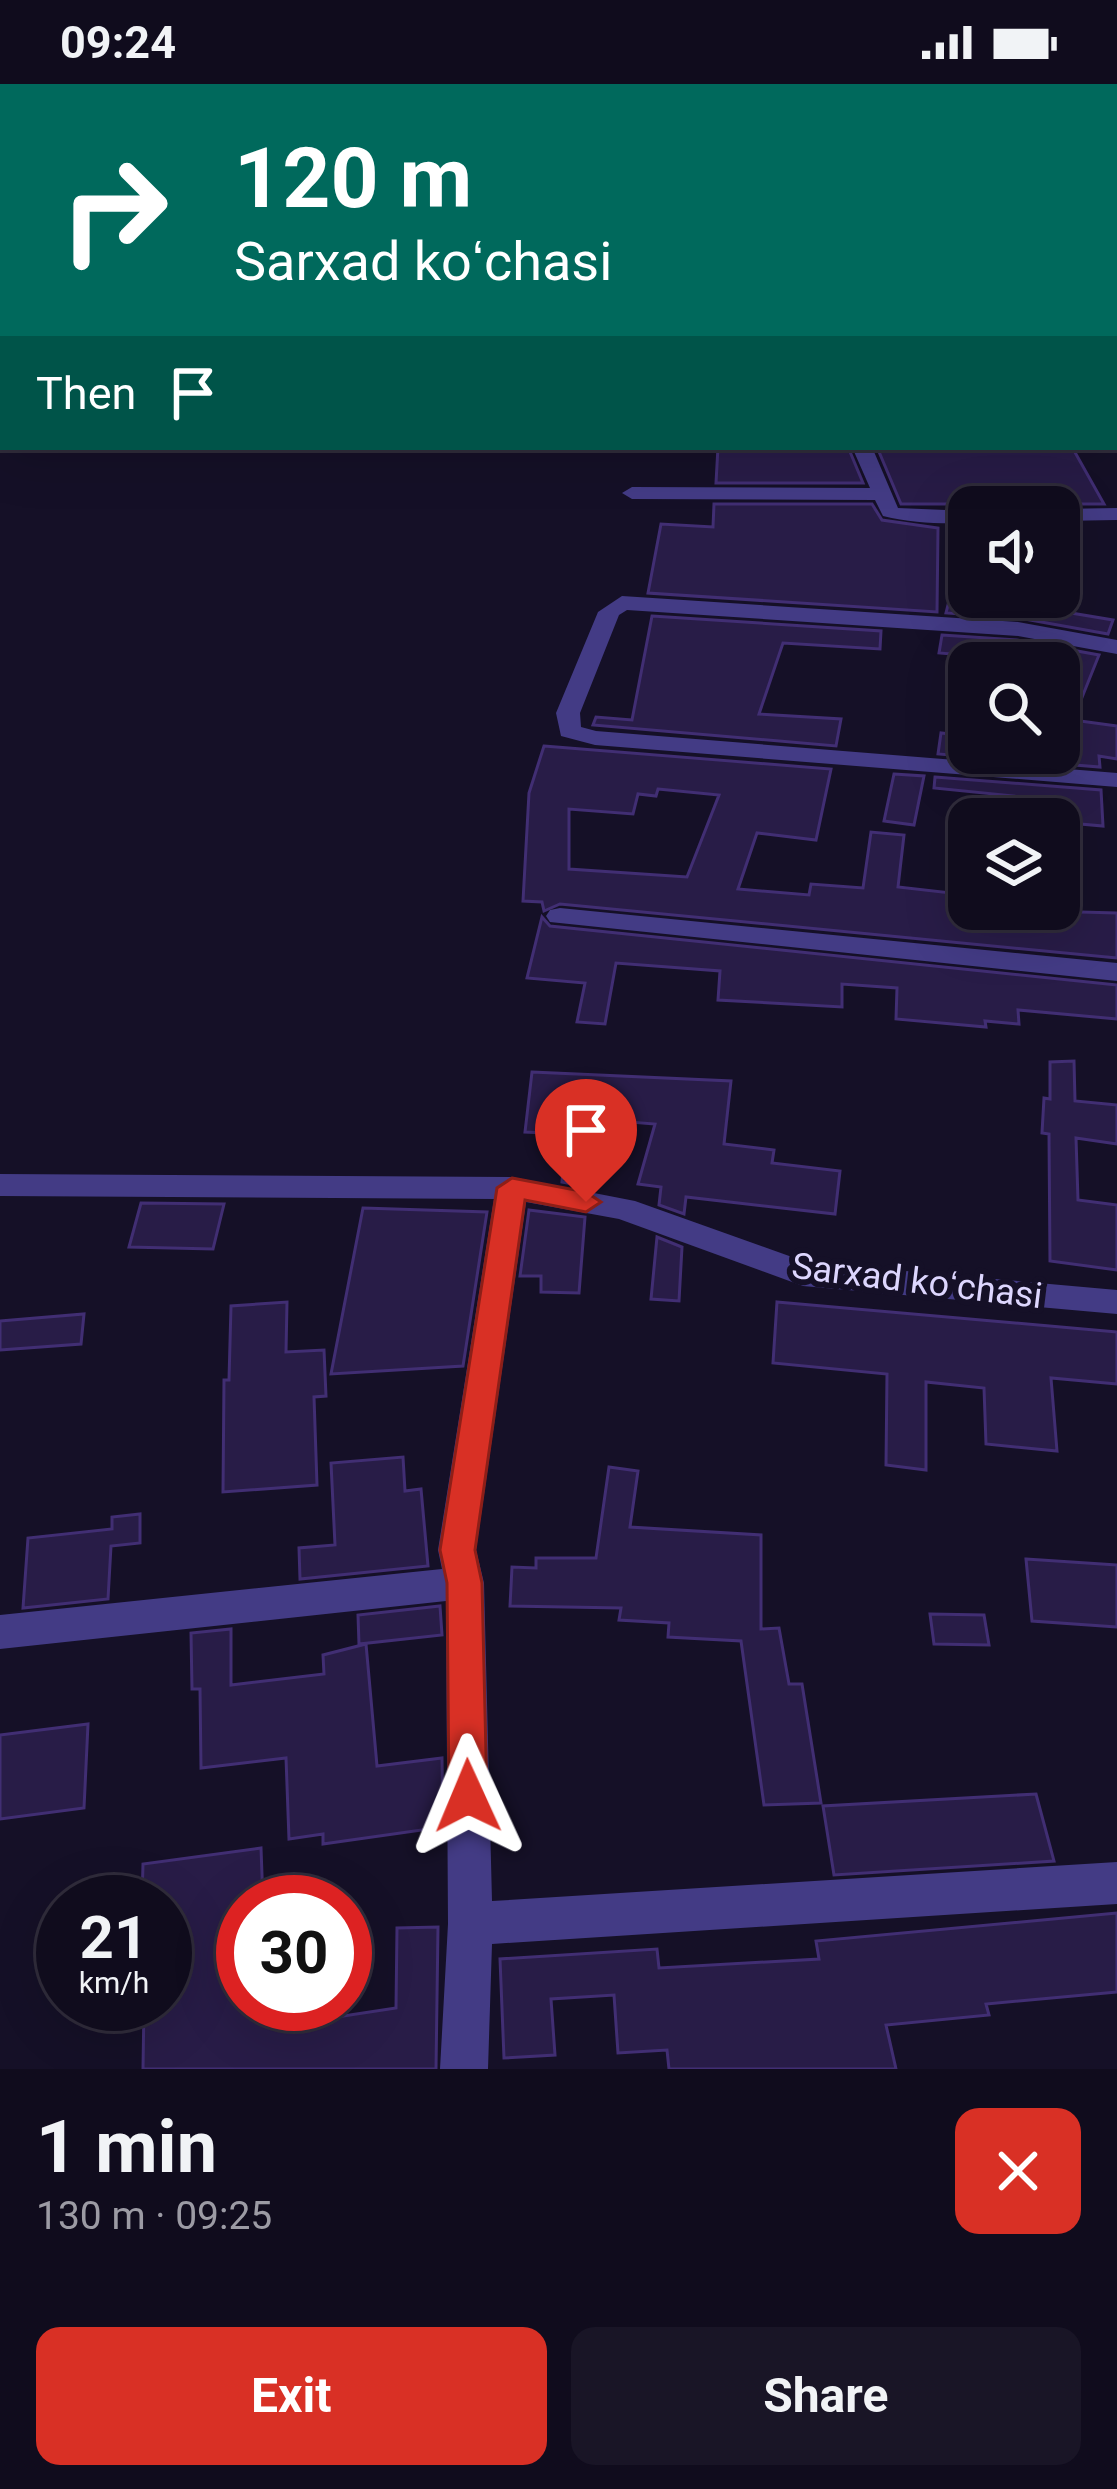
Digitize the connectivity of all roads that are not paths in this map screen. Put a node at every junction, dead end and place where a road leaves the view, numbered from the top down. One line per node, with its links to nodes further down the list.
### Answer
1 (863, 450): 3 (street)
2 (632, 493): 3 (street)
3 (880, 494): 6 (street)
4 (1117, 514): 5 (street)
5 (1080, 515)
6 (948, 516)
7 (1117, 647): 8 (street)
8 (1117, 780)
9 (560, 916): 10 (street)
10 (1117, 972)
11 (0, 1185): 12 (street, Sarxad koʻchasi)
12 (512, 1188): 13 (street, Sarxad koʻchasi); 14 (street)
13 (1117, 1303)
14 (465, 1583): 15 (street); 17 (street)
15 (0, 1632)
16 (1117, 1882): 17 (street)
17 (470, 1924): 18 (street)
18 (464, 2069)

